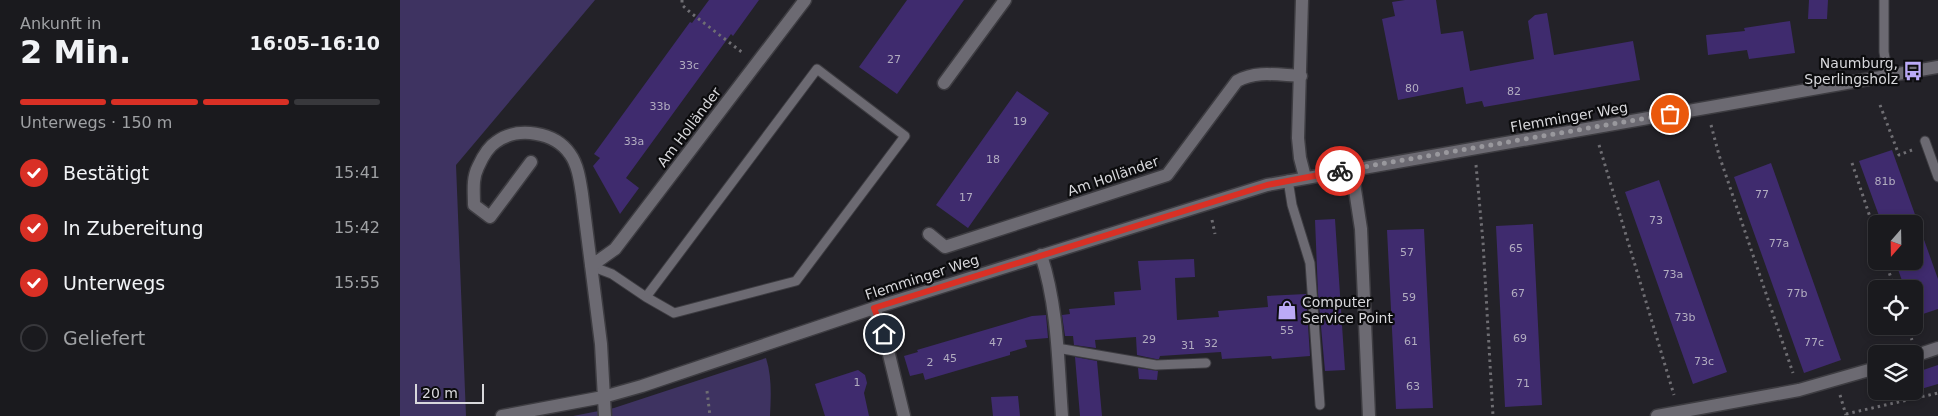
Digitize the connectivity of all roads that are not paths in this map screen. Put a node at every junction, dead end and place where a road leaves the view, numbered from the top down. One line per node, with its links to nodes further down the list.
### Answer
1 (805, 0): 17 (street, Am Holländer)
2 (1005, 0): 8 (street)
3 (1302, 0): 6 (street)
4 (1884, 0): 7 (lane)
5 (1938, 67): 7 (street, Flemminger Weg)
6 (1301, 76): 12 (street); 15 (street, Am Holländer)
7 (1888, 76): 11 (street, Flemminger Weg)
8 (944, 83)
9 (1926, 143): 13 (lane)
10 (532, 162): 17 (street)
11 (1352, 170): 12 (street, Flemminger Weg); 31 (street)
12 (1305, 177): 14 (street, Flemminger Weg)
13 (1938, 177)
14 (1288, 180): 16 (street, Flemminger Weg); 26 (lane)
15 (929, 234)
16 (1040, 255): 19 (street, Flemminger Weg); 20 (street)
17 (591, 266): 18 (lane); 25 (street)
18 (646, 297): 18 (lane)
19 (874, 308): 25 (street, Flemminger Weg); 29 (street)
20 (1057, 348): 23 (lane); 30 (street)
21 (1938, 348): 22 (street)
22 (1923, 353)
23 (1206, 363)
24 (1868, 370): 32 (street)
25 (604, 397): 27 (street, Flemminger Weg); 28 (street)
26 (1320, 405)
27 (502, 416)
28 (605, 416)
29 (904, 416)
30 (1062, 416)
31 (1369, 416)
32 (1657, 416)

